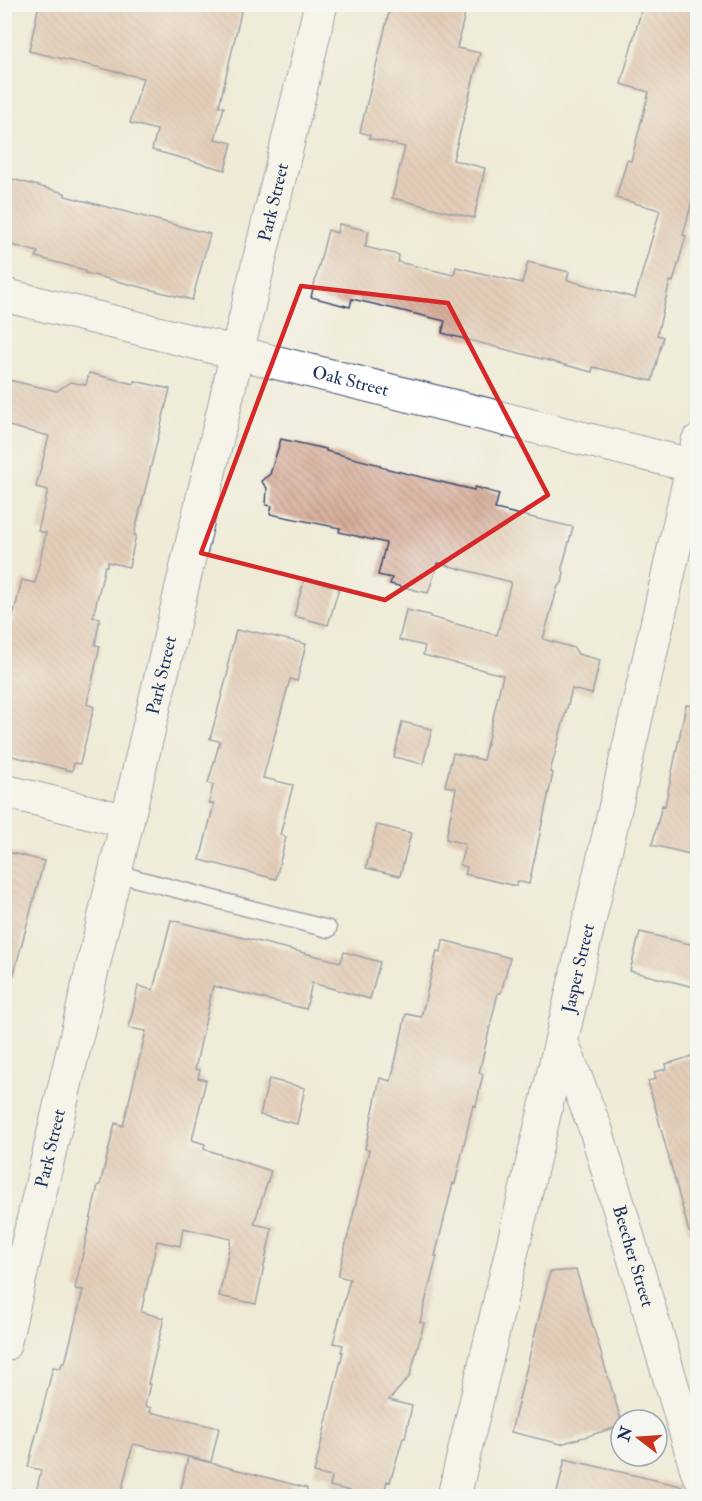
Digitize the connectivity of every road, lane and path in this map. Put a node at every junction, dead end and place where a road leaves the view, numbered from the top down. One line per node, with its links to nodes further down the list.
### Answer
1 (321, 4): 3 (street, Park Street)
2 (4, 295): 3 (street, Oak Street)
3 (237, 352): 4 (street, Oak Street); 6 (street, Park Street)
4 (696, 458): 9 (street, Jasper Street)
5 (4, 791): 6 (street)
6 (127, 821): 7 (street, Park Street)
7 (115, 873): 8 (lane); 10 (street, Park Street)
8 (328, 929)
9 (562, 1043): 12 (street, Beecher Street); 13 (street, Jasper Street)
10 (12, 1280): 11 (street, Park Street)
11 (4, 1345)
12 (698, 1473)
13 (454, 1497)

